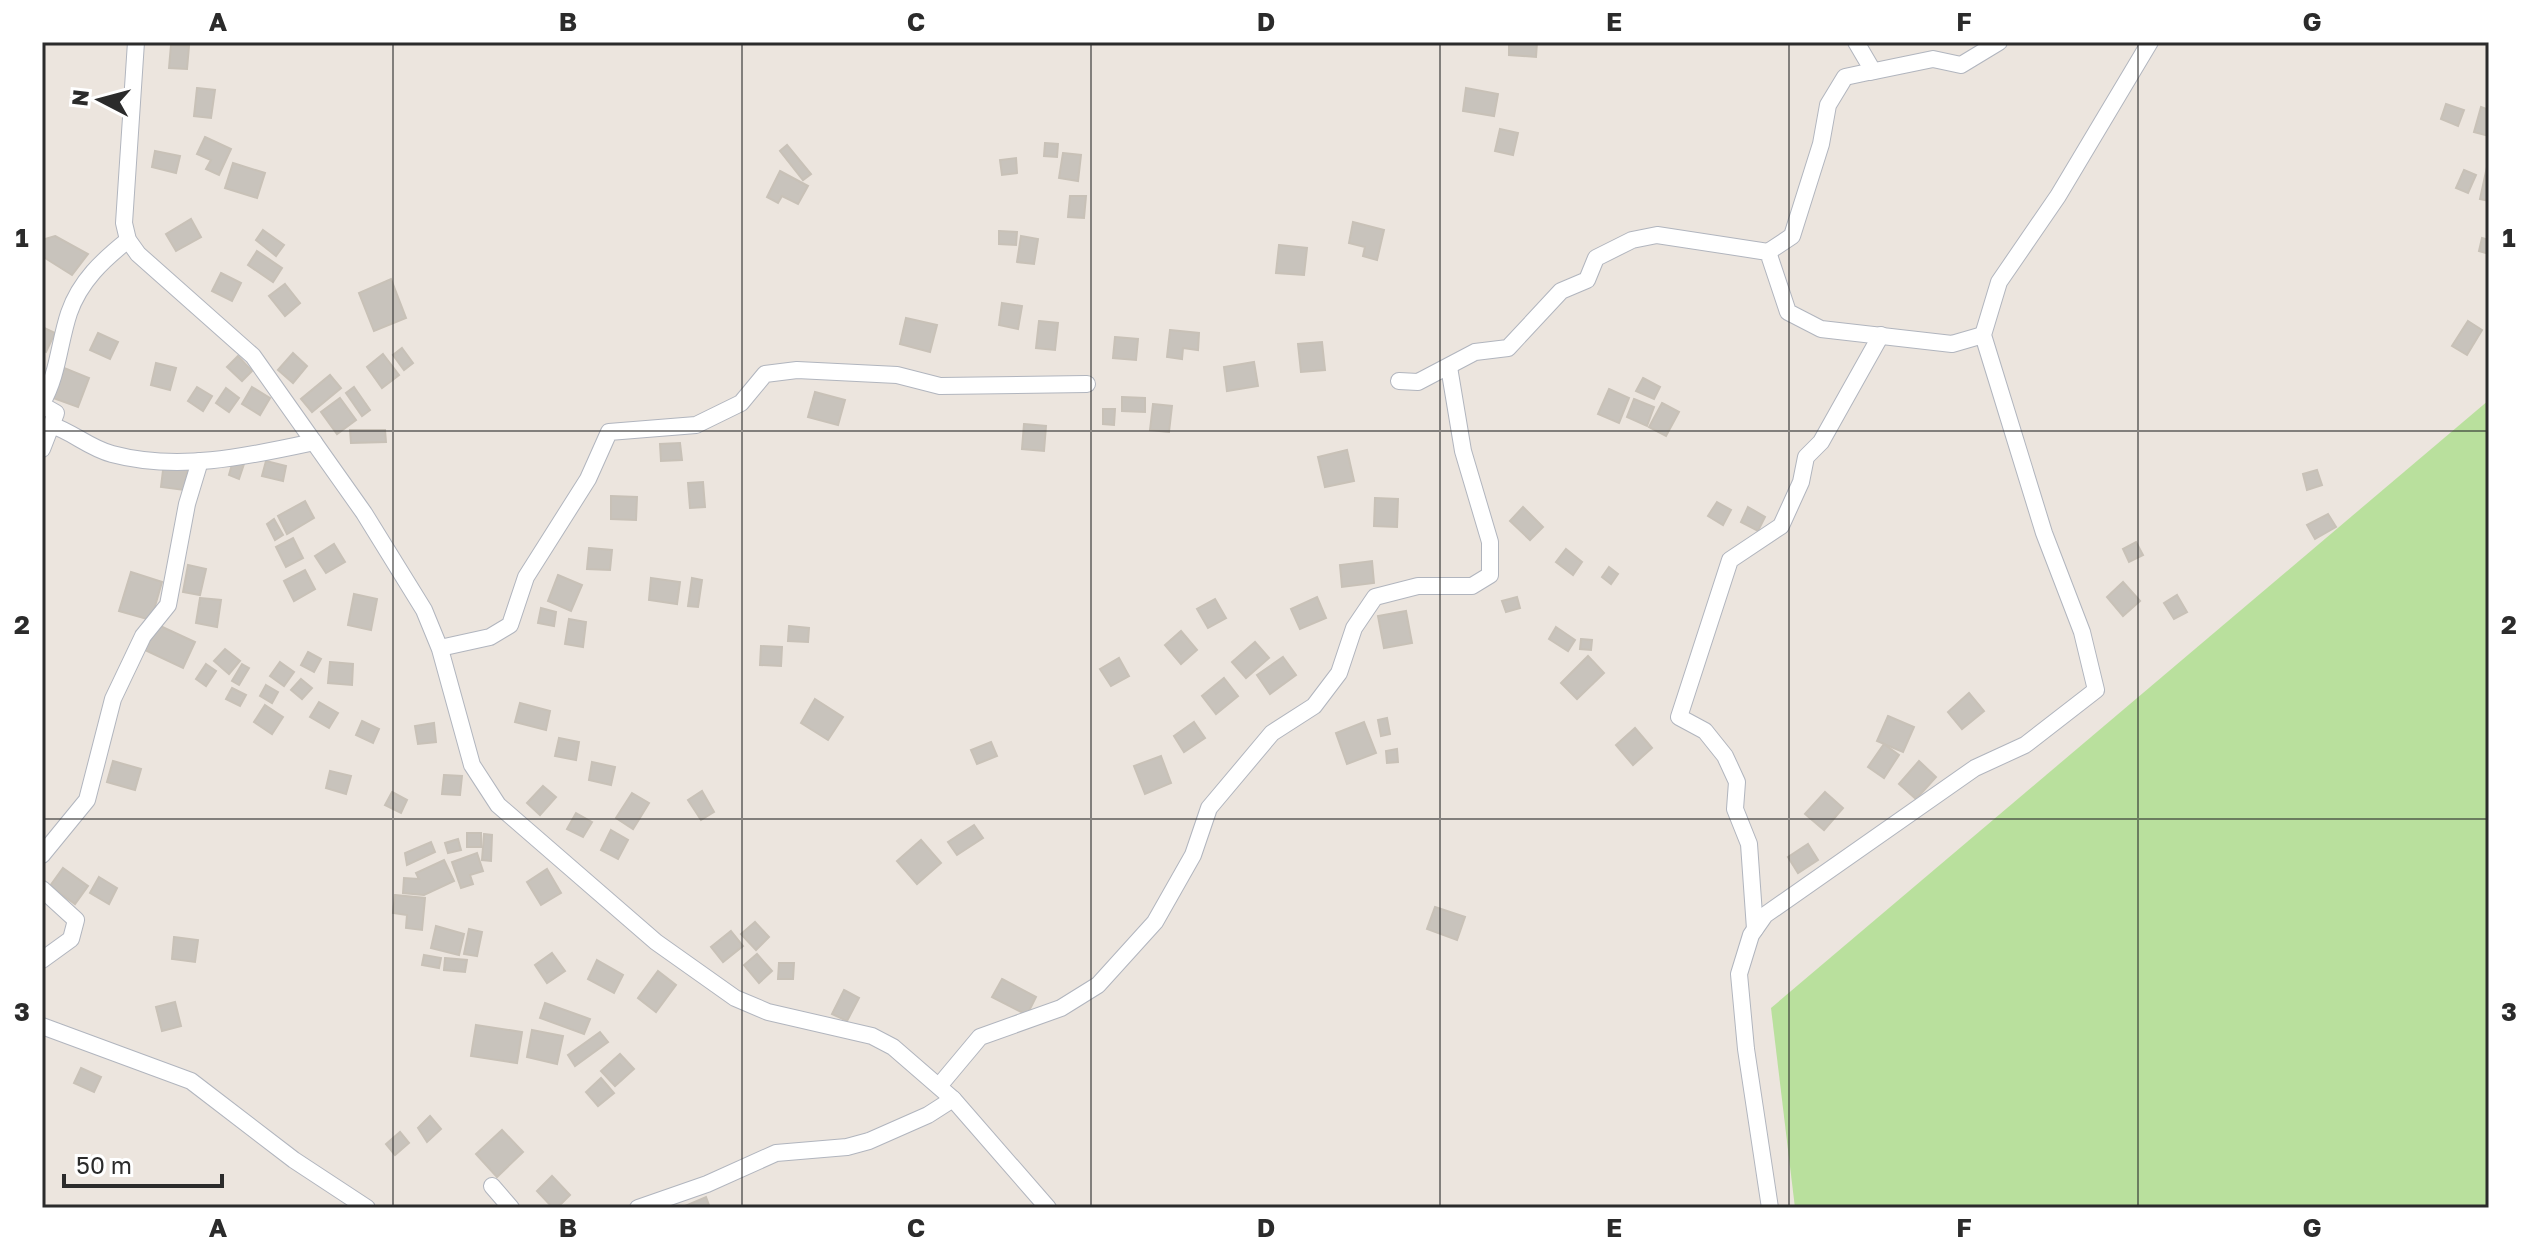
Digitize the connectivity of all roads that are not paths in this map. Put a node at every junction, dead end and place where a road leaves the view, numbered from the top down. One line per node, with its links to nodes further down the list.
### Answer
1 (136, 42): 6 (street)
2 (1856, 42): 5 (street)
3 (2150, 42): 9 (street)
4 (1990, 45): 5 (street)
5 (1870, 72): 7 (street)
6 (128, 240): 13 (street); 15 (street)
7 (1768, 252): 8 (street); 10 (street)
8 (1881, 335): 9 (street); 21 (street)
9 (1983, 335): 21 (street)
10 (1449, 367): 11 (street); 24 (street)
11 (1399, 381)
12 (1087, 384): 18 (street)
13 (42, 404): 14 (street)
14 (51, 425): 16 (street); 17 (street)
15 (314, 442): 17 (street); 18 (street)
16 (42, 449)
17 (200, 461): 19 (street)
18 (440, 648): 24 (street)
19 (42, 855)
20 (42, 889): 22 (street)
21 (1755, 929): 31 (street)
22 (42, 960)
23 (42, 1026): 27 (street)
24 (939, 1086): 25 (street)
25 (953, 1099): 29 (street); 30 (street)
26 (492, 1186): 28 (street)
27 (367, 1208)
28 (511, 1208)
29 (638, 1208)
30 (1048, 1208)
31 (1770, 1208)

